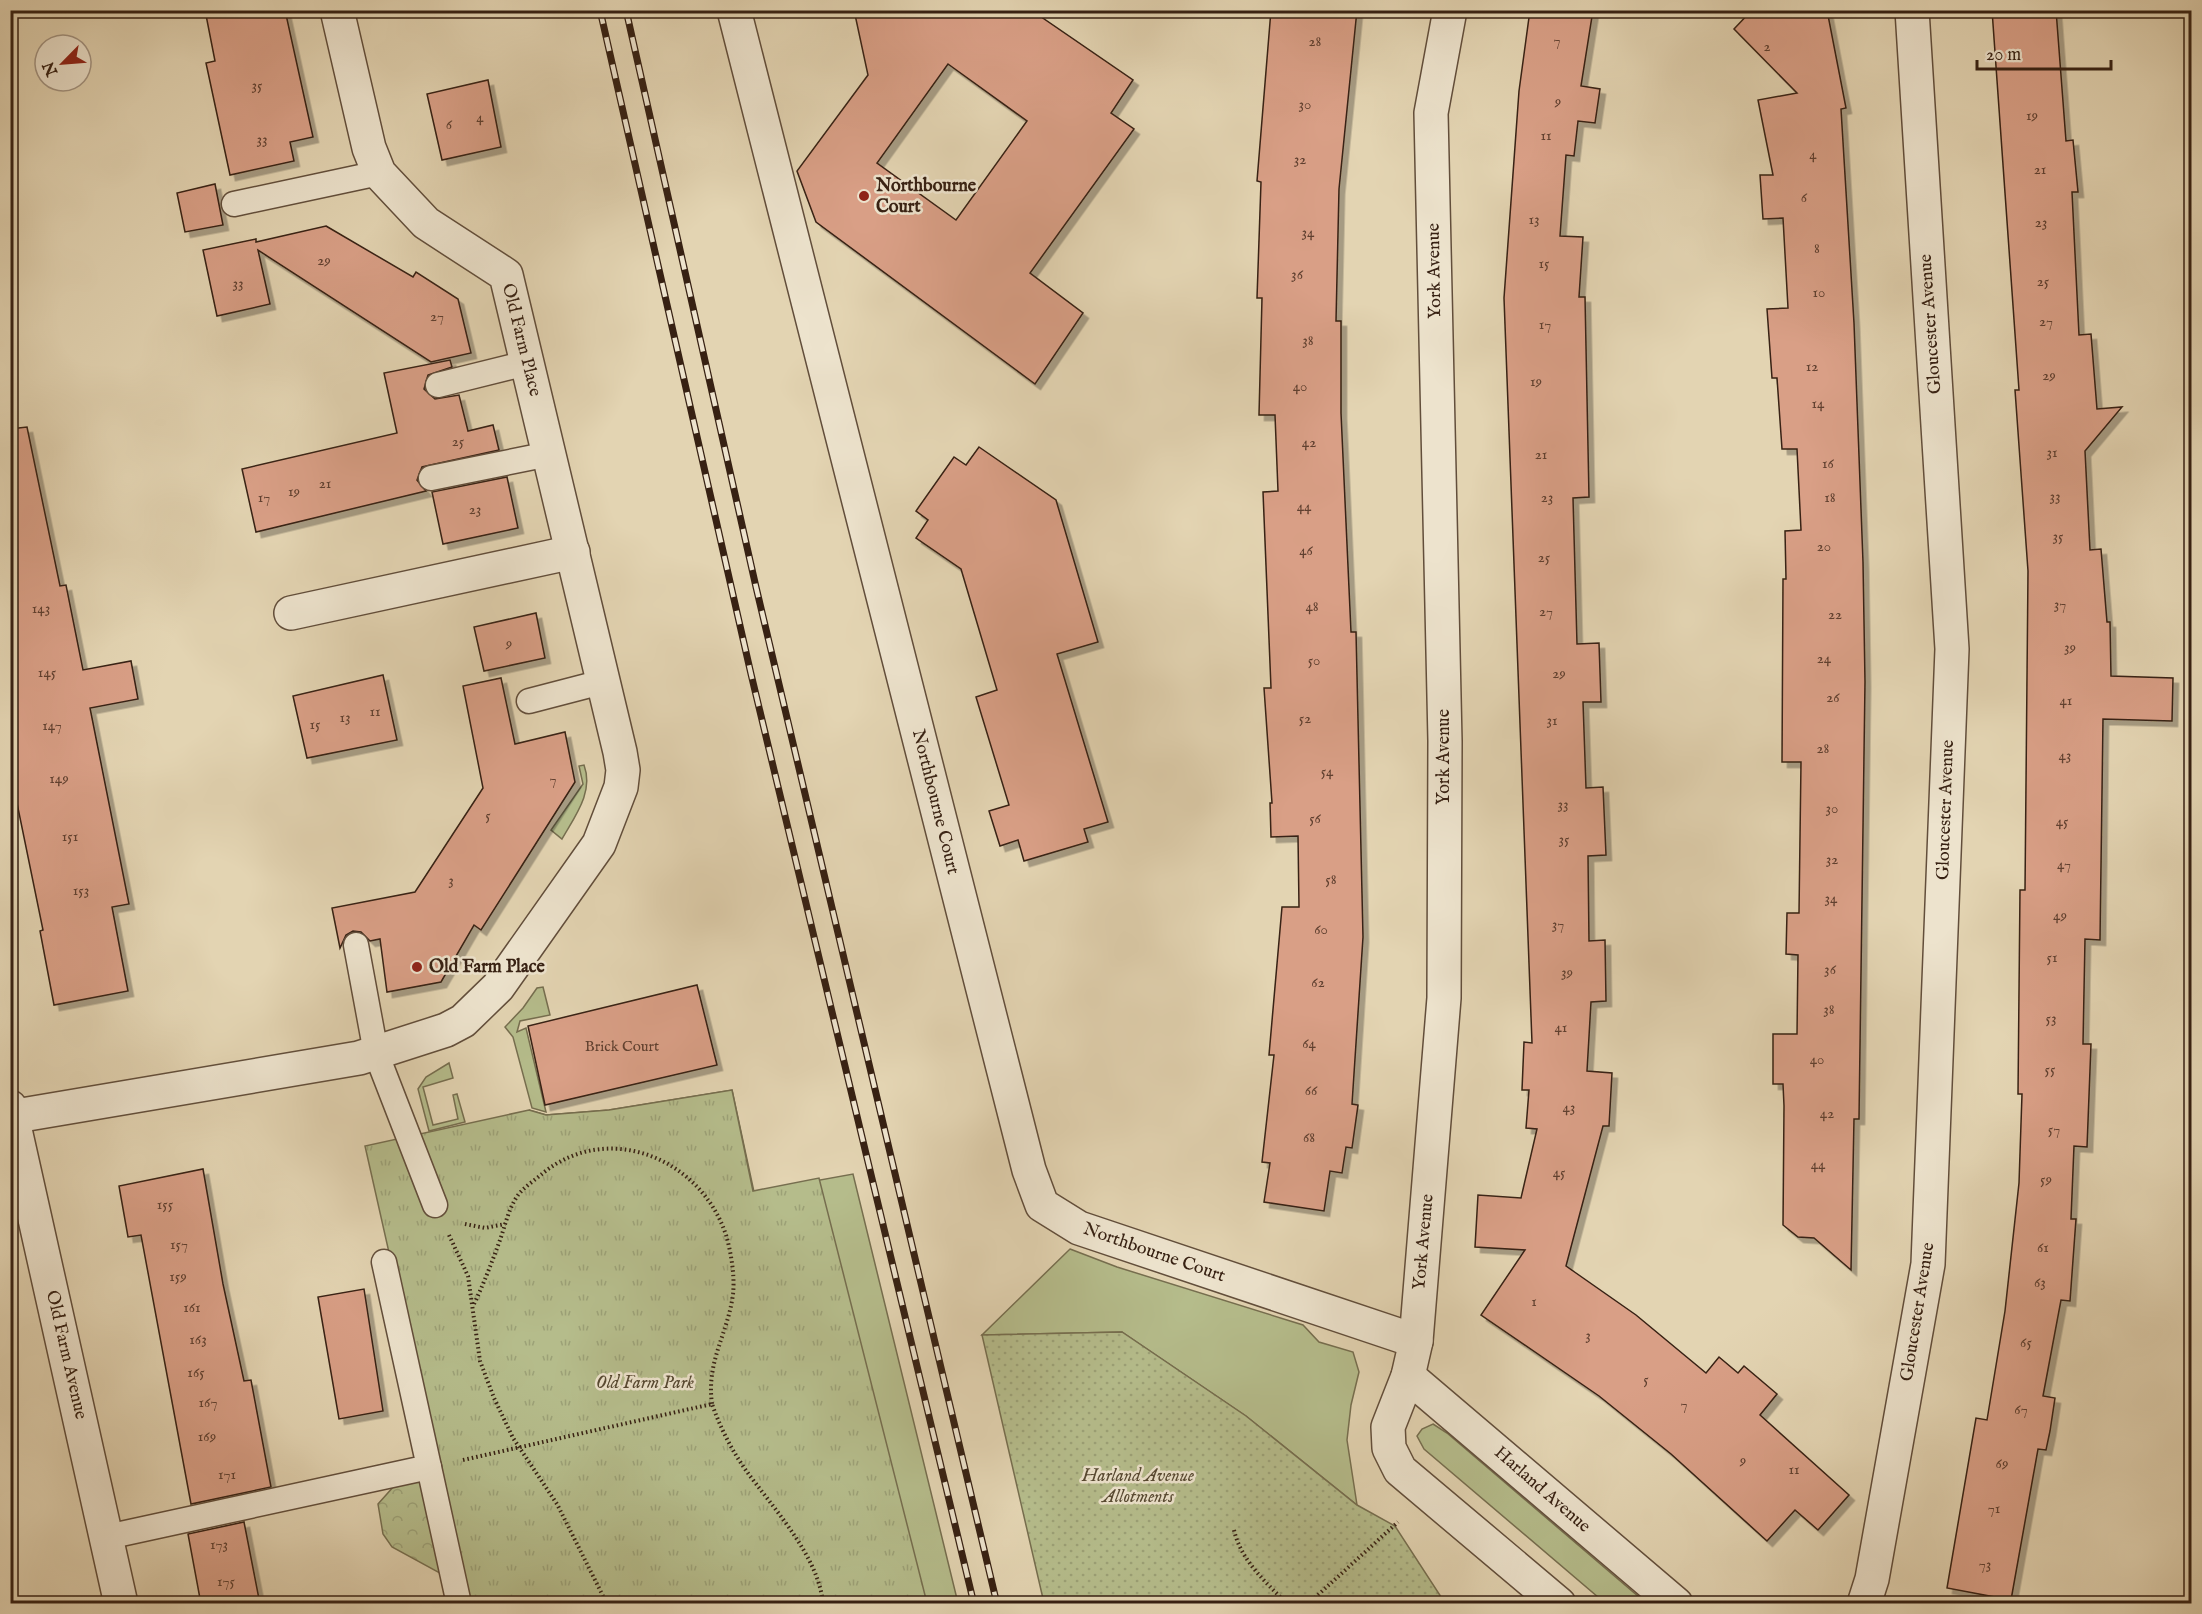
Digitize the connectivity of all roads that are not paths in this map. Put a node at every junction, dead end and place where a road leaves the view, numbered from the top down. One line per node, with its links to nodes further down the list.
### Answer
1 (337, 10): 5 (street, Old Farm Place)
2 (734, 10): 20 (street, Northbourne Court)
3 (1450, 10): 20 (street, York Avenue)
4 (1912, 10): 28 (street, Gloucester Avenue)
5 (379, 173): 6 (lane); 7 (street, Old Farm Place)
6 (234, 204)
7 (527, 363): 8 (lane); 9 (street, Old Farm Place)
8 (438, 385)
9 (549, 454): 10 (lane); 11 (street, Old Farm Place)
10 (431, 478)
11 (573, 552): 12 (street); 13 (street, Old Farm Place)
12 (291, 613)
13 (602, 682): 14 (lane); 16 (street, Old Farm Place)
14 (529, 701)
15 (356, 945): 16 (lane)
16 (376, 1053): 17 (street, Old Farm Place); 18 (lane)
17 (11, 1114): 23 (street, Old Farm Avenue)
18 (435, 1205)
19 (384, 1262): 22 (lane)
20 (1416, 1341): 21 (street, York Avenue)
21 (1408, 1376): 26 (street, York Avenue); 27 (street, Harland Avenue)
22 (429, 1467): 23 (lane); 25 (lane)
23 (107, 1537): 24 (street, Old Farm Avenue)
24 (121, 1604)
25 (459, 1604)
26 (1559, 1604)
27 (1676, 1604)
28 (1864, 1604)

